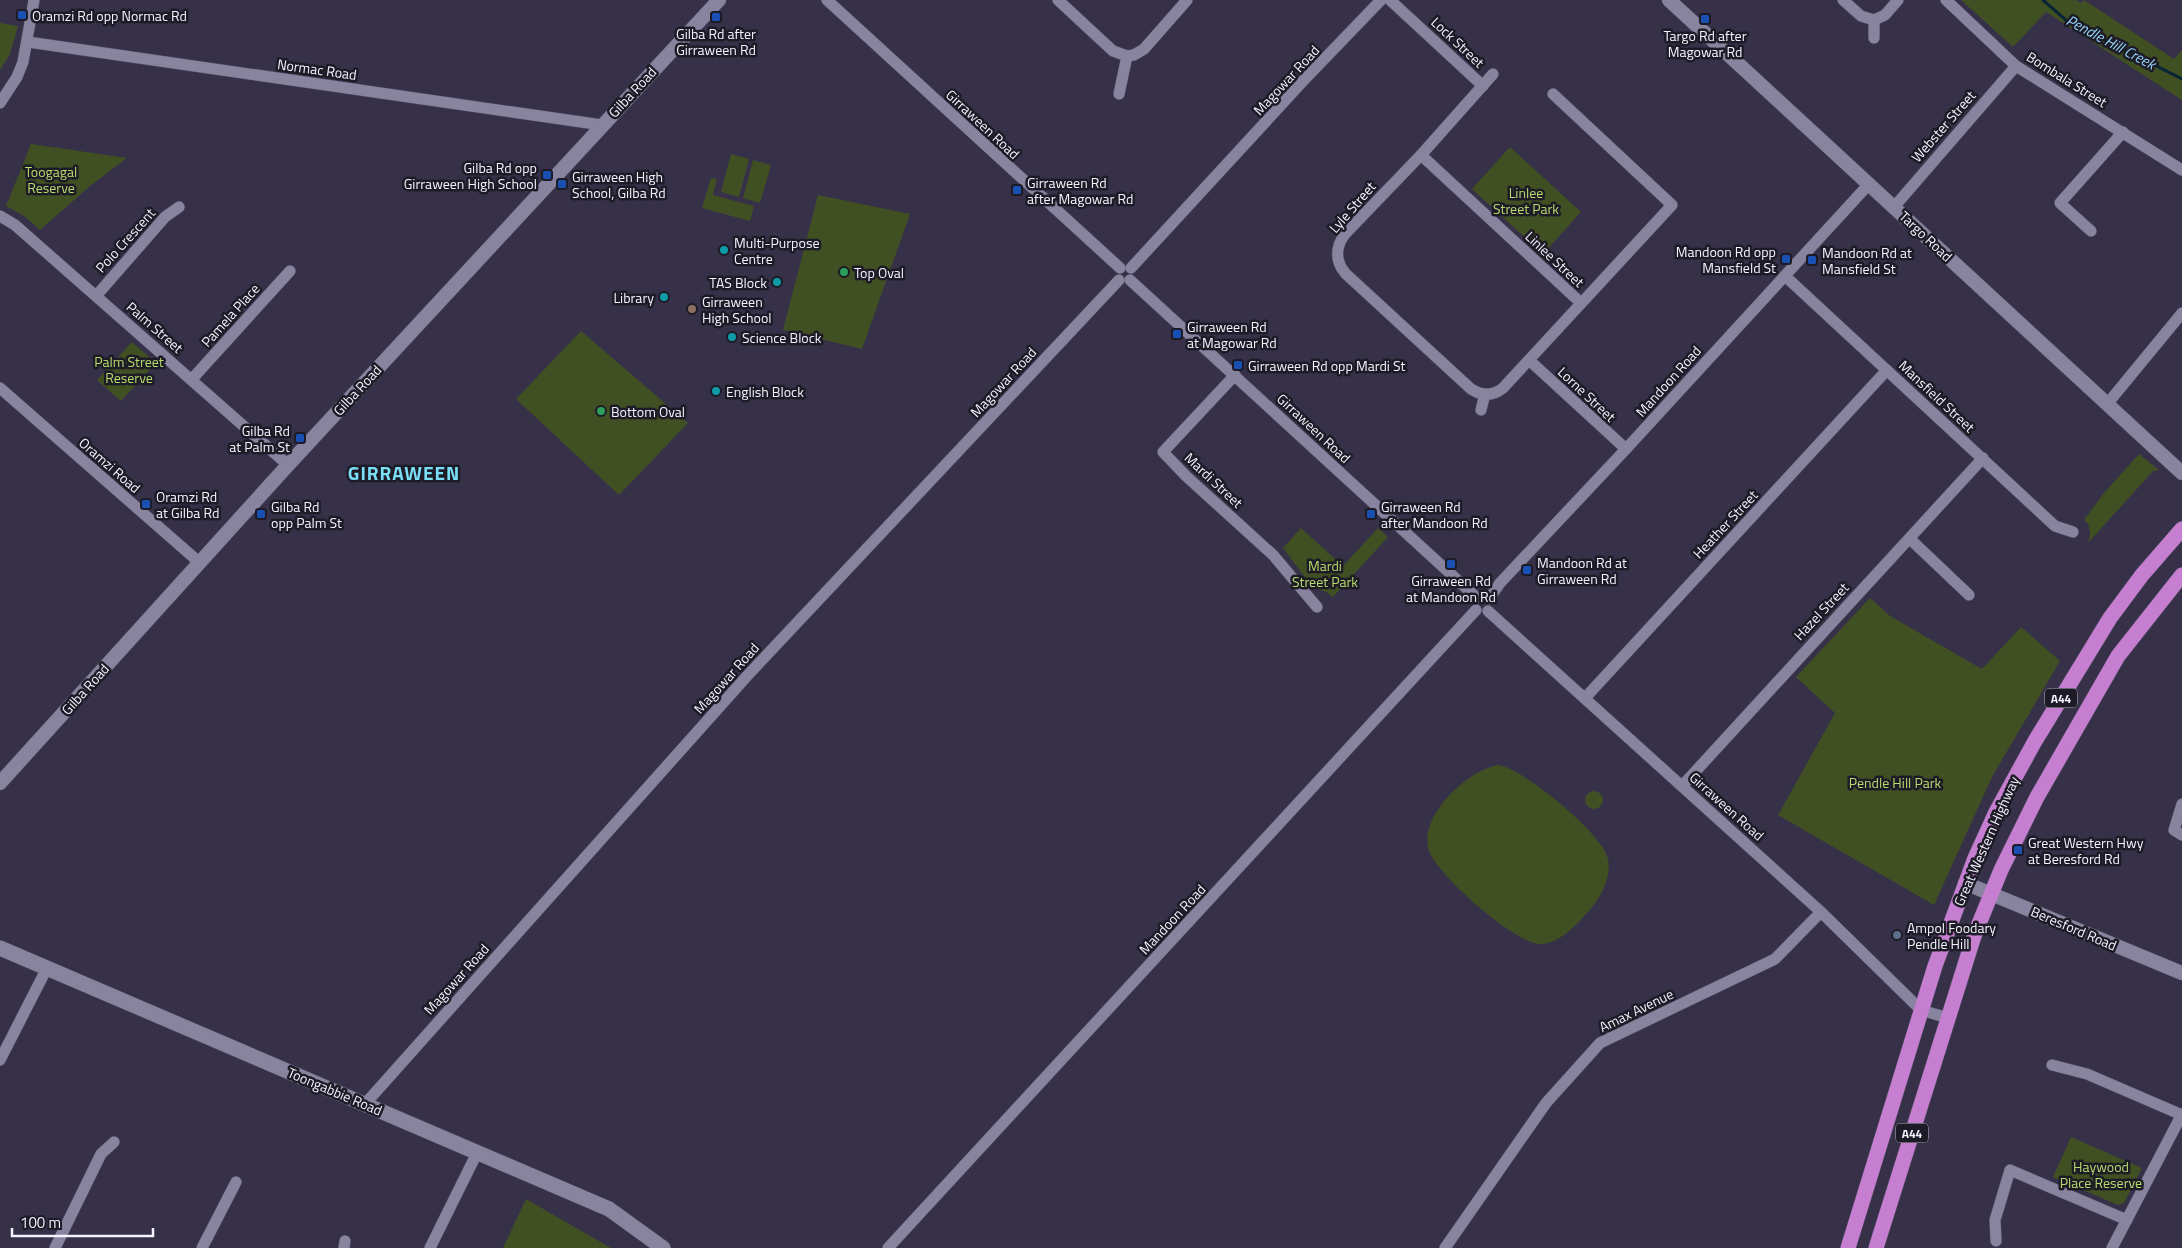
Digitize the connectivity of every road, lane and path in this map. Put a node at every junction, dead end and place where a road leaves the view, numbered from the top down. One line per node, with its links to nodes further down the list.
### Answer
1 (34, 0): 14 (street)
2 (719, 0): 22 (street, Gilba Road)
3 (827, 0): 31 (street, Girraween Road)
4 (1058, 0): 15 (street)
5 (1187, 0): 15 (street)
6 (1382, 0): 31 (street, Magowar Road)
7 (1390, 0): 18 (street, Lock Street)
8 (1669, 0): 26 (street, Targo Road)
9 (1843, 0): 12 (street)
10 (1898, 0): 12 (street)
11 (1946, 0): 16 (street, Bombala Street)
12 (1874, 20): 13 (street)
13 (1874, 38)
14 (28, 42): 21 (street); 22 (street, Normac Road)
15 (1127, 56): 19 (street)
16 (2016, 66): 23 (street, Bombala Street); 28 (street, Webster Street)
17 (1493, 74): 18 (street, Lyle Street)
18 (1483, 86): 24 (street, Lyle Street)
19 (1119, 94)
20 (1553, 94): 36 (street)
21 (0, 103)
22 (602, 125): 48 (street, Gilba Road)
23 (2123, 132): 25 (street, Bombala Street); 30 (street)
24 (1421, 155): 36 (street, Linlee Street); 43 (street, Lyle Street)
25 (2182, 170)
26 (1869, 184): 28 (street, Targo Road); 33 (street, Mandoon Road)
27 (179, 207): 35 (street, Polo Crescent)
28 (1894, 207): 44 (street, Targo Road)
29 (0, 216): 35 (street, Palm Street)
30 (2091, 231)
31 (1125, 268): 34 (street)
32 (290, 271): 41 (street, Pamela Place)
33 (1784, 276): 39 (street, Mansfield Street); 46 (street, Mandoon Road)
34 (1125, 280): 40 (street, Girraween Road); 73 (street, Magowar Road)
35 (96, 296): 41 (street, Palm Street)
36 (1581, 303): 38 (street)
37 (2182, 313): 44 (street)
38 (1529, 360): 43 (street); 46 (street, Lorne Street)
39 (1887, 370): 47 (street, Mansfield Street); 58 (street, Heather Street)
40 (1234, 375): 56 (street, Girraween Road); 57 (street, Mardi Street)
41 (192, 379): 48 (street, Palm Street)
42 (0, 388): 53 (street, Oramzi Road)
43 (1485, 394): 45 (street)
44 (2108, 403): 49 (street, Targo Road)
45 (1481, 410)
46 (1626, 450): 56 (street, Mandoon Road)
47 (1983, 458): 51 (street, Mansfield Street); 52 (street, Hazel Street)
48 (288, 465): 53 (street, Gilba Road)
49 (2182, 472)
50 (2182, 529): 63 (highway, Great Western Highway / A44)
51 (2073, 532)
52 (1910, 539): 55 (street); 60 (street, Hazel Street)
53 (200, 564): 59 (street, Gilba Road)
54 (2182, 575): 64 (highway, Great Western Highway / A44)
55 (1969, 595)
56 (1483, 604): 58 (street, Girraween Road); 84 (street, Mandoon Road)
57 (1317, 607)
58 (1584, 698): 60 (street, Girraween Road)
59 (0, 783)
60 (1682, 786): 65 (street, Girraween Road)
61 (2182, 804): 62 (street)
62 (2182, 835)
63 (1965, 883): 64 (street, Beresford Road); 69 (highway, Great Western Highway / A44)
64 (1991, 894): 68 (street, Beresford Road); 70 (highway, Great Western Highway / A44)
65 (1821, 912): 69 (street, Girraween Road); 85 (street, Amax Avenue)
66 (0, 948): 67 (main road, Toongabbie Road)
67 (47, 968): 71 (street); 73 (main road, Toongabbie Road)
68 (2182, 973)
69 (1921, 1010): 70 (street, Girraween Road); 86 (highway, Great Western Highway / A44)
70 (1948, 1018): 87 (highway, Great Western Highway / A44)
71 (0, 1060)
72 (2052, 1065): 74 (street)
73 (365, 1104): 76 (main road, Toongabbie Road)
74 (2182, 1114): 78 (street)
75 (114, 1142): 80 (street)
76 (477, 1153): 82 (street); 83 (main road, Toongabbie Road)
77 (236, 1182): 81 (street)
78 (2127, 1220): 79 (street); 88 (street)
79 (1996, 1241)
80 (55, 1248)
81 (202, 1248)
82 (430, 1248)
83 (663, 1248)
84 (888, 1248)
85 (1445, 1248)
86 (1848, 1248)
87 (1876, 1248)
88 (2112, 1248)

